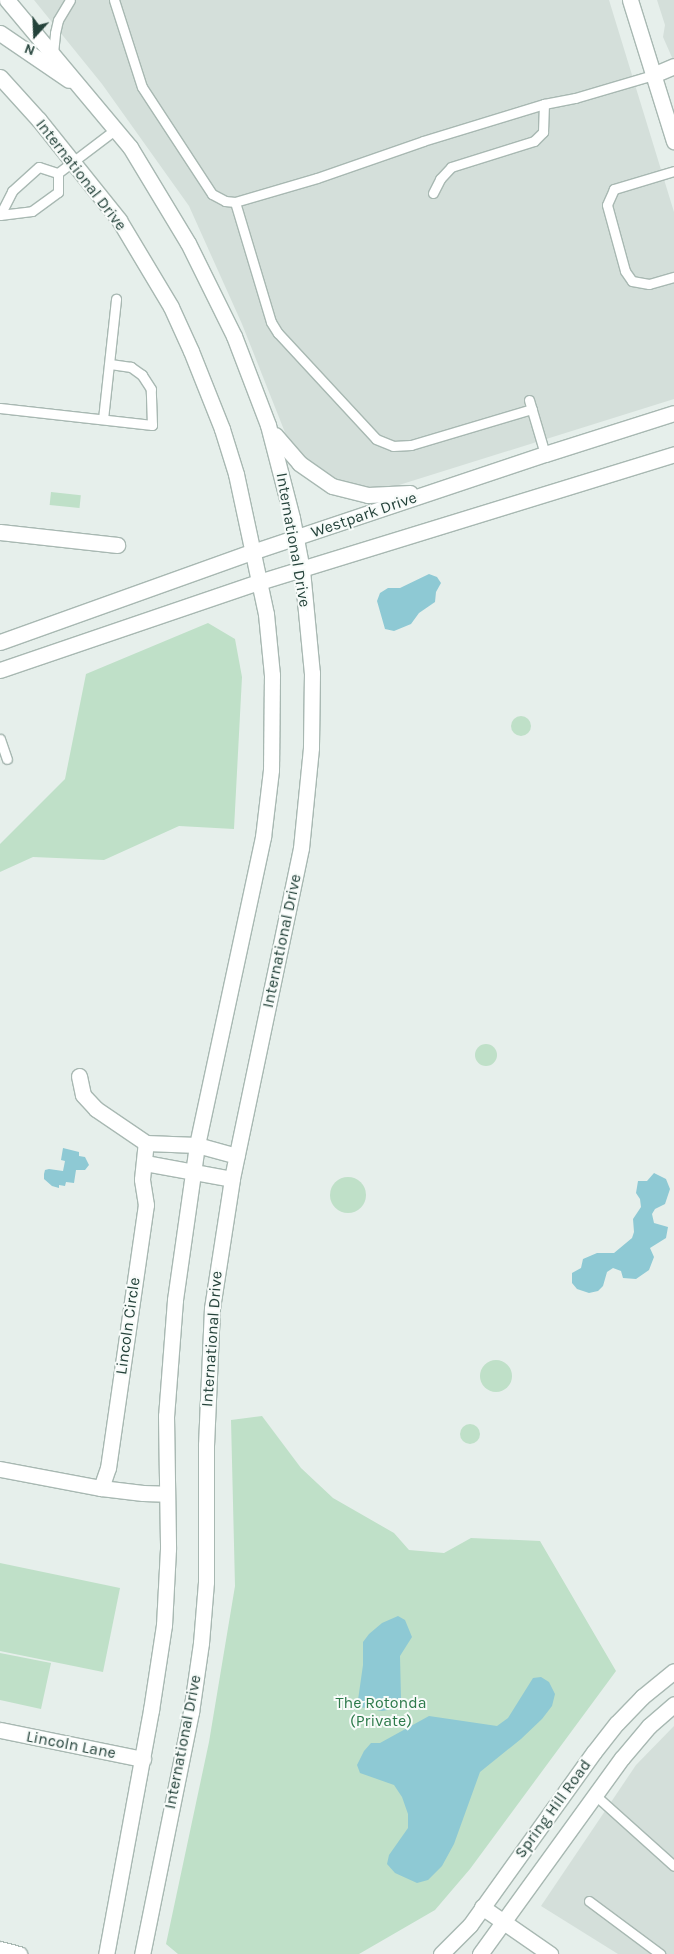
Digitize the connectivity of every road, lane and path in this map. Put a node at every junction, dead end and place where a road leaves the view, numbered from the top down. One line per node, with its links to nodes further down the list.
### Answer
1 (7, 0): 6 (main road, International Drive)
2 (70, 0): 6 (lane)
3 (114, 0): 18 (lane)
4 (630, 0): 8 (main road)
5 (0, 33): 10 (main road)
6 (53, 54): 10 (main road, International Drive)
7 (674, 66): 8 (main road)
8 (653, 75): 11 (lane); 13 (main road)
9 (0, 77): 14 (main road, International Drive)
10 (81, 87): 12 (main road, International Drive)
11 (544, 104): 17 (lane); 18 (lane)
12 (116, 130): 14 (lane); 26 (main road, International Drive)
13 (674, 141)
14 (74, 162): 16 (lane); 33 (main road, International Drive)
15 (674, 171): 20 (lane)
16 (58, 173): 19 (lane); 19 (lane)
17 (433, 193)
18 (235, 202): 27 (lane)
19 (0, 215)
20 (674, 277)
21 (116, 299): 22 (lane)
22 (110, 364): 25 (lane); 25 (lane)
23 (0, 408): 25 (lane)
24 (674, 414): 27 (main road, Westpark Drive)
25 (103, 419)
26 (268, 425): 29 (main road); 31 (main road, International Drive)
27 (546, 454): 29 (main road, Westpark Drive)
28 (674, 454): 34 (main road, Westpark Drive)
29 (434, 491): 31 (main road, Westpark Drive)
30 (0, 532): 32 (main road)
31 (296, 538): 33 (main road, Westpark Drive); 34 (main road, International Drive)
32 (117, 545)
33 (252, 552): 35 (main road, International Drive); 36 (main road, Westpark Drive)
34 (302, 570): 35 (main road, Westpark Drive); 43 (main road, International Drive)
35 (259, 582): 37 (main road, Westpark Drive); 42 (main road, International Drive)
36 (0, 642)
37 (0, 670)
38 (0, 739): 39 (lane)
39 (7, 759)
40 (78, 1076): 41 (main road)
41 (146, 1143): 42 (main road); 44 (main road, Lincoln Circle)
42 (197, 1145): 43 (main road); 45 (main road, International Drive)
43 (237, 1156): 46 (main road, International Drive)
44 (145, 1163): 45 (main road); 48 (main road, Lincoln Circle)
45 (193, 1173): 46 (main road); 49 (main road, International Drive)
46 (232, 1179): 62 (main road, International Drive)
47 (0, 1468): 48 (main road)
48 (101, 1488): 49 (main road)
49 (166, 1494): 53 (main road, International Drive)
50 (674, 1672): 57 (main road, Spring Hill Road)
51 (673, 1708): 54 (main road, Spring Hill Road)
52 (0, 1730): 53 (main road, Lincoln Lane)
53 (143, 1759): 61 (main road, International Drive)
54 (595, 1795): 55 (lane); 58 (main road, Spring Hill Road)
55 (674, 1866)
56 (589, 1901): 66 (lane)
57 (482, 1906): 58 (main road); 63 (main road, Spring Hill Road)
58 (504, 1922): 64 (main road, Spring Hill Road); 65 (main road)
59 (0, 1949): 60 (main road)
60 (19, 1954)
61 (106, 1954)
62 (142, 1954)
63 (441, 1954)
64 (480, 1954)
65 (550, 1954)
66 (660, 1954)

